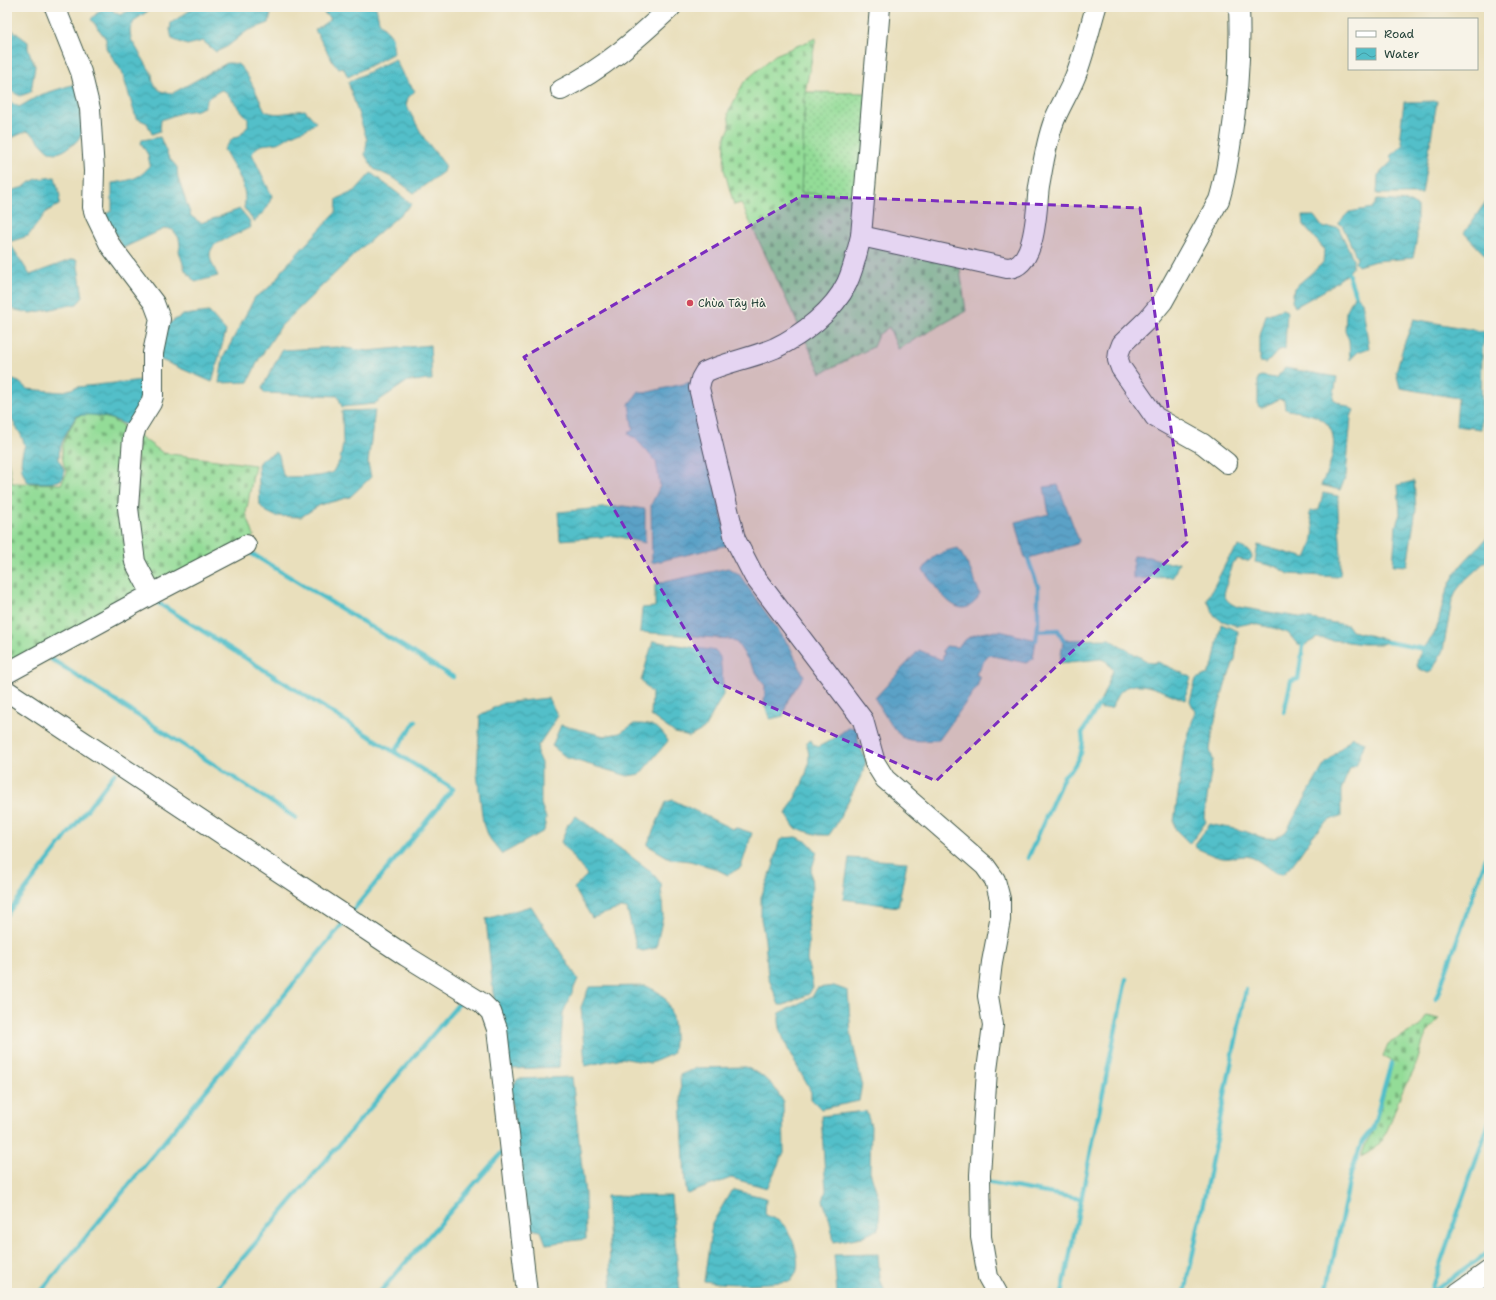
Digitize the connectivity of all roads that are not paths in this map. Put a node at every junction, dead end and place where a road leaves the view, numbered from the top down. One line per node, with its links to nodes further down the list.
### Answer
1 (54, 7): 10 (street)
2 (671, 7): 6 (street)
3 (880, 7): 7 (street)
4 (1096, 7): 7 (street)
5 (1239, 7): 8 (street)
6 (561, 90)
7 (861, 236): 15 (street)
8 (1228, 463)
9 (246, 545): 10 (street)
10 (152, 594): 11 (street)
11 (7, 673)
12 (7, 691): 14 (street)
13 (1489, 1271): 16 (street)
14 (527, 1293)
15 (998, 1293)
16 (1458, 1293)

